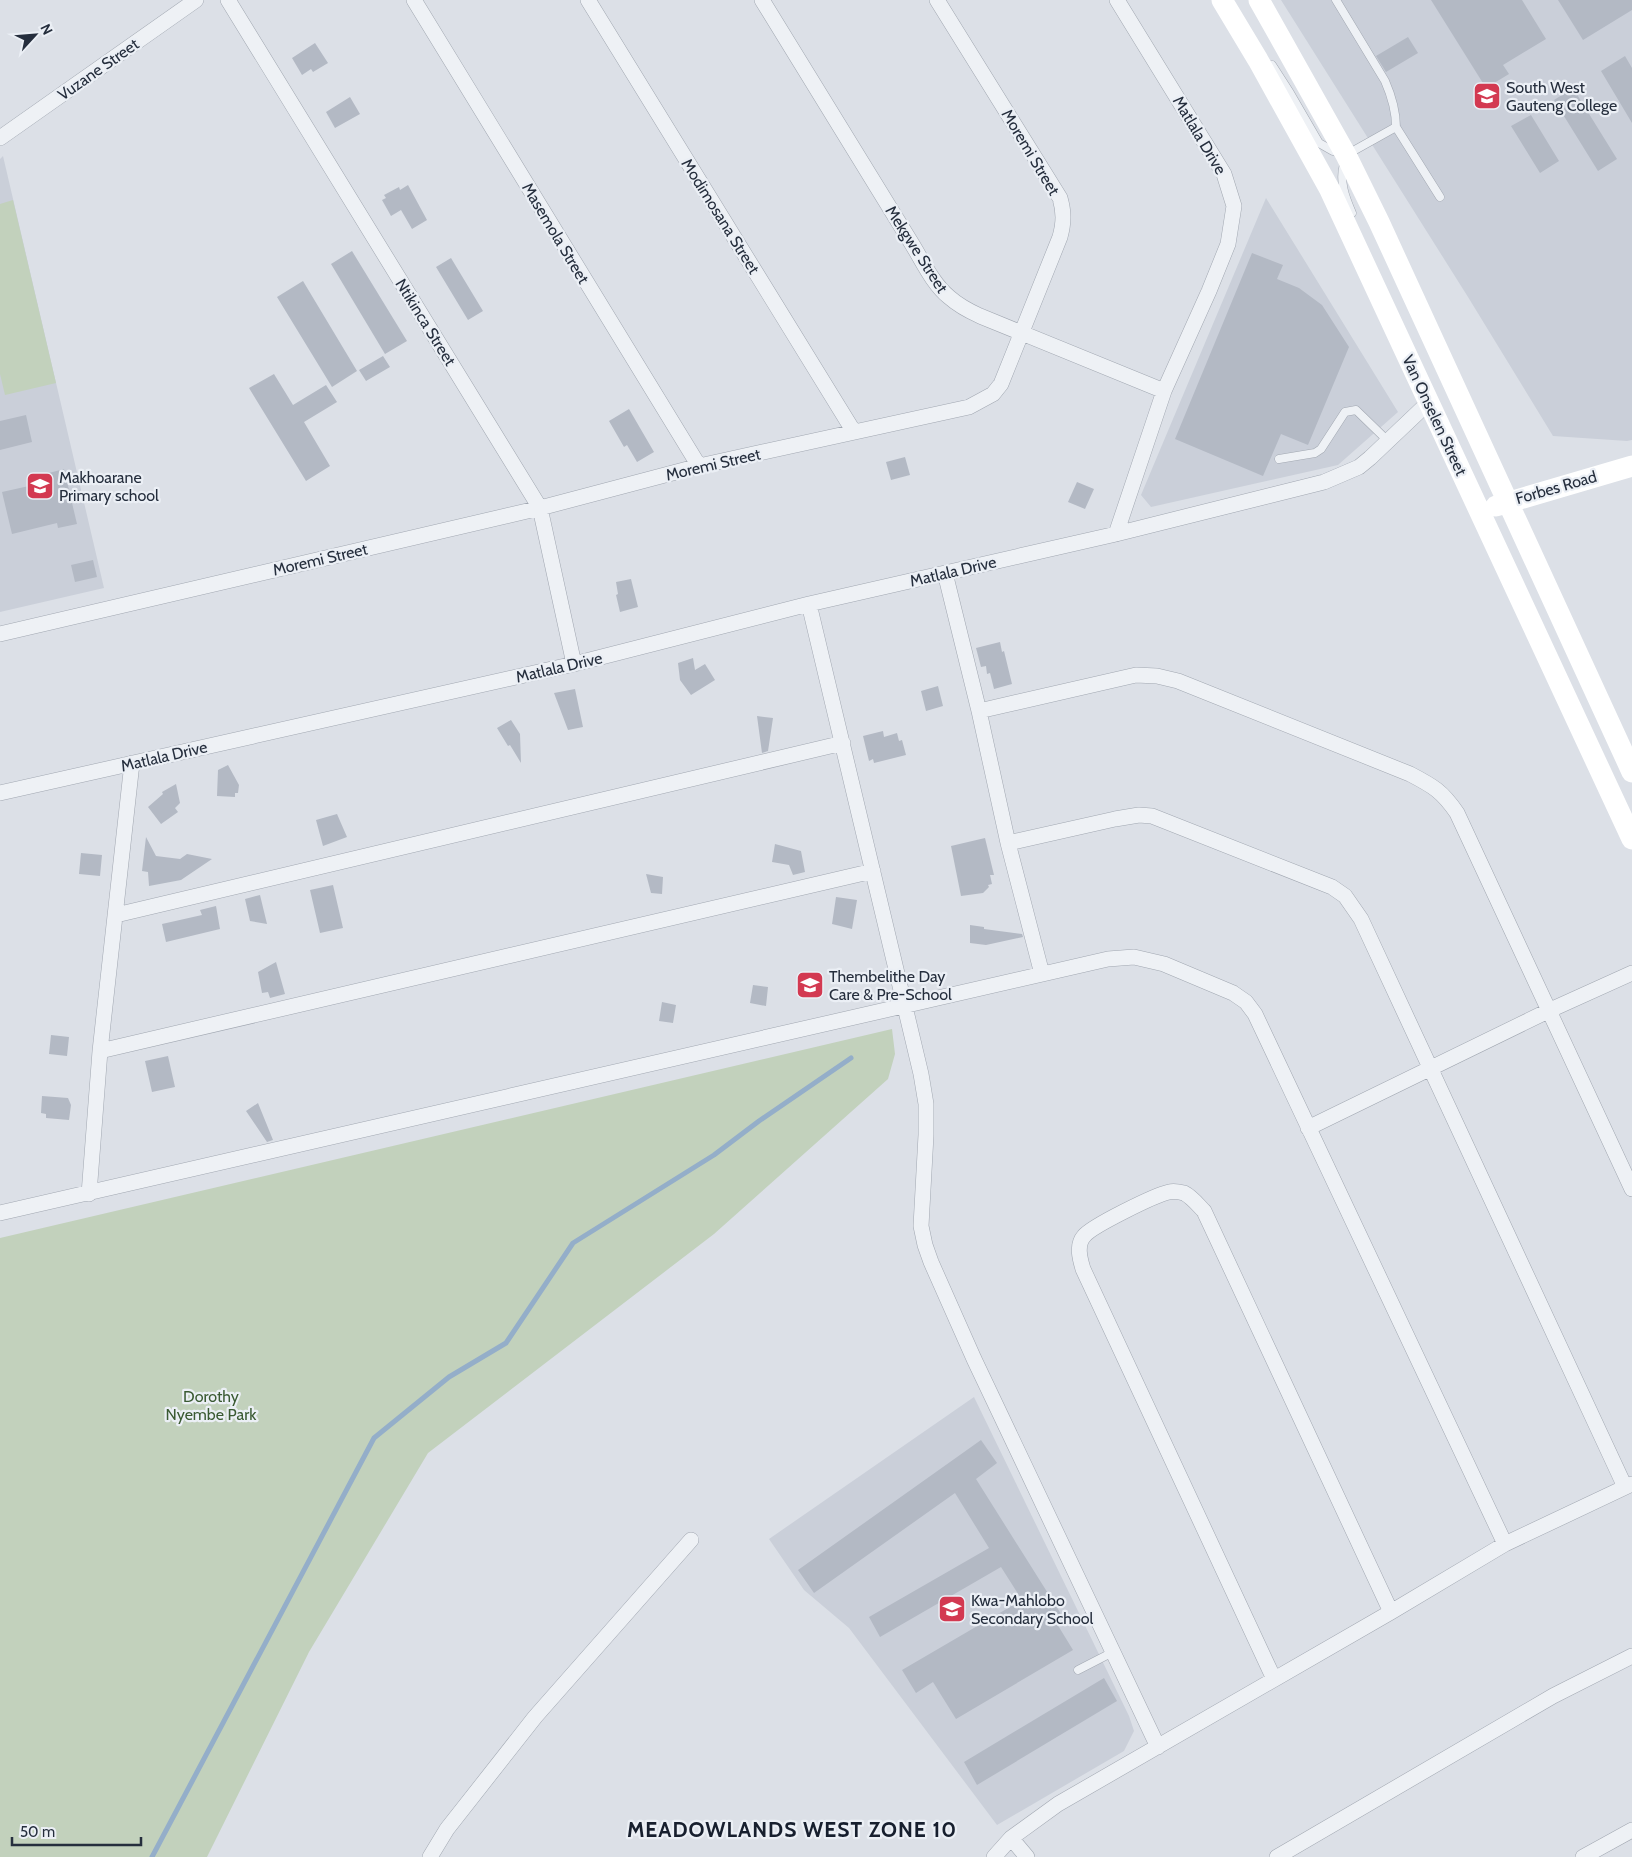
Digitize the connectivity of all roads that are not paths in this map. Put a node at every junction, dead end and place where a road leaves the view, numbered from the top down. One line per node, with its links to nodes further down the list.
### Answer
1 (196, 0): 12 (street, Vuzane Street)
2 (228, 0): 27 (street, Ntikinca Street)
3 (414, 0): 24 (street, Masemola Street)
4 (588, 0): 21 (street, Modimosana Street)
5 (762, 0): 18 (street, Mekgwe Street)
6 (938, 0): 18 (street, Moremi Street)
7 (1117, 0): 19 (street, Matlala Drive)
8 (1258, 0): 13 (main road, Van Onselen Street)
9 (1336, 0): 11 (lane)
10 (1227, 8): 13 (lane); 17 (main road, Van Onselen Street)
11 (1396, 127): 13 (lane); 14 (lane)
12 (0, 138)
13 (1346, 154): 15 (lane); 26 (main road, Van Onselen Street)
14 (1440, 197)
15 (1357, 225)
16 (1371, 259): 17 (lane)
17 (1388, 316): 20 (main road, Van Onselen Street)
18 (1020, 333): 19 (street, Mekgwe Street); 21 (street, Moremi Street)
19 (1164, 390): 29 (street, Matlala Drive)
20 (1428, 403): 22 (street, Matlala Drive); 28 (main road, Van Onselen Street)
21 (854, 432): 24 (street, Moremi Street)
22 (1388, 441): 23 (lane); 29 (street, Matlala Drive)
23 (1279, 459)
24 (699, 466): 27 (street, Moremi Street)
25 (1632, 466): 26 (main road, Forbes Road)
26 (1507, 501): 28 (main road, Forbes Road); 37 (main road, Van Onselen Street)
27 (540, 508): 32 (street, Moremi Street); 33 (street, Ntikinca Street)
28 (1481, 512): 39 (main road, Van Onselen Street)
29 (1116, 534): 30 (street, Matlala Drive)
30 (945, 573): 31 (street, Matlala Drive); 34 (street)
31 (809, 604): 33 (street, Matlala Drive); 35 (street)
32 (0, 634)
33 (574, 664): 36 (street, Matlala Drive)
34 (979, 711): 40 (street); 46 (street)
35 (842, 743): 41 (street); 42 (street)
36 (132, 763): 38 (street, Matlala Drive); 42 (street)
37 (1632, 772)
38 (0, 793)
39 (1632, 839)
40 (1008, 843): 44 (street); 48 (street)
41 (873, 871): 45 (street); 47 (street)
42 (116, 915): 47 (street)
43 (1632, 973): 46 (street)
44 (1042, 974): 45 (street); 49 (street)
45 (904, 1005): 51 (street); 57 (street)
46 (1548, 1011): 48 (street); 50 (street)
47 (100, 1051): 51 (street)
48 (1430, 1068): 49 (street); 53 (street)
49 (1308, 1128): 55 (street)
50 (1632, 1189)
51 (89, 1194): 52 (street)
52 (0, 1213)
53 (1629, 1486): 55 (street)
54 (691, 1540): 64 (street)
55 (1505, 1544): 56 (street)
56 (1391, 1612): 60 (street); 60 (street)
57 (1113, 1652): 59 (lane); 61 (street)
58 (1632, 1656): 67 (street)
59 (1078, 1670)
60 (1274, 1679): 61 (street)
61 (1158, 1747): 63 (street)
62 (1632, 1830): 68 (street)
63 (1011, 1838): 65 (street); 66 (street)
64 (430, 1857)
65 (994, 1857)
66 (1027, 1857)
67 (1277, 1857)
68 (1583, 1857)

